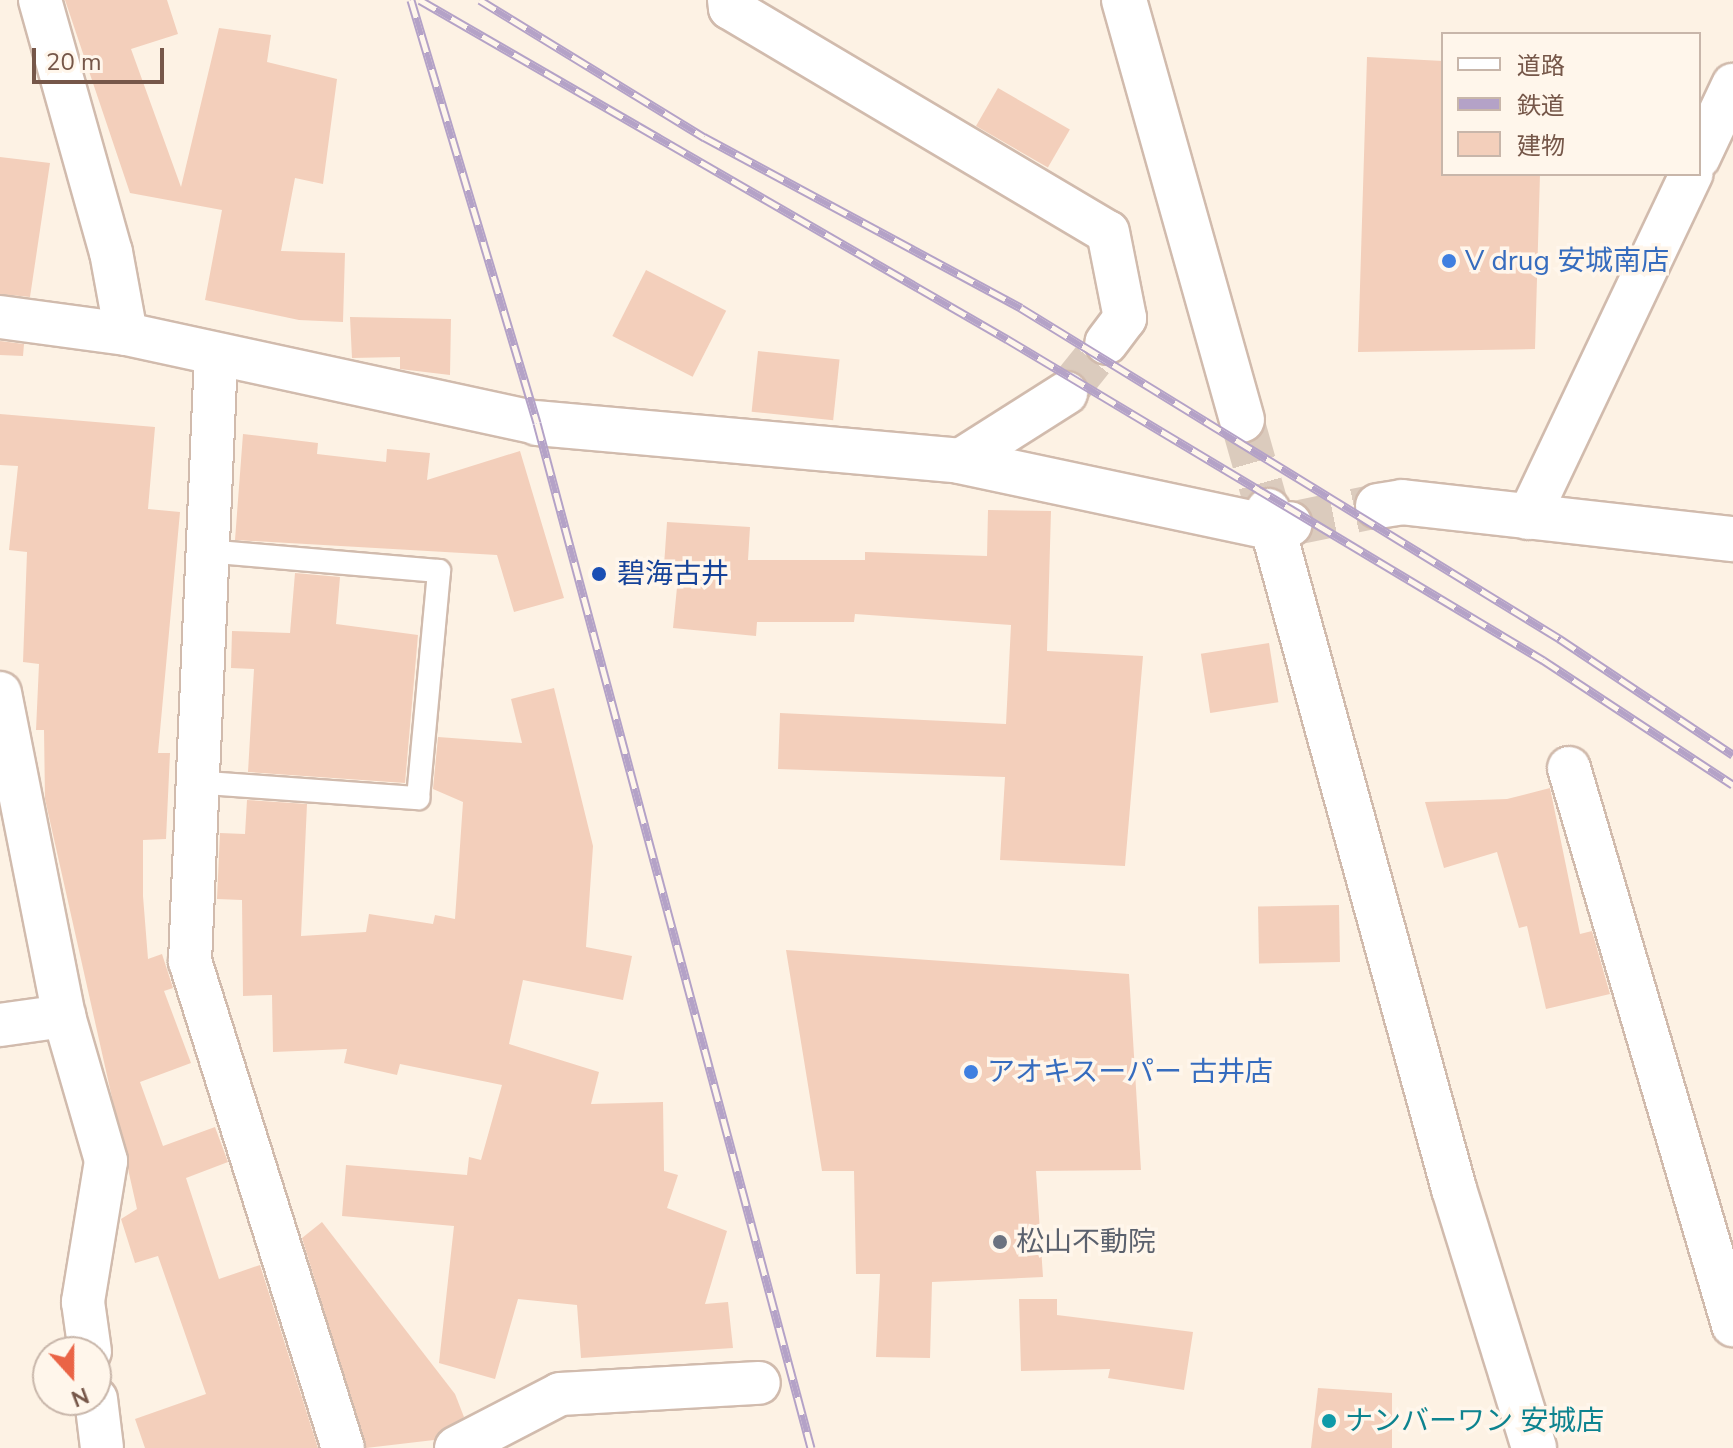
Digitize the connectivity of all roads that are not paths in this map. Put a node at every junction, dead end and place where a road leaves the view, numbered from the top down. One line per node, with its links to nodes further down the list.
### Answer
1 (40, 0): 8 (street)
2 (729, 0): 9 (street)
3 (1124, 0): 12 (street)
4 (1733, 85): 5 (street)
5 (1701, 153)
6 (1690, 176): 16 (street)
7 (0, 317): 8 (street)
8 (126, 334): 10 (street)
9 (1106, 343)
10 (216, 356): 13 (street); 18 (street)
11 (1066, 393): 14 (street)
12 (1242, 420)
13 (537, 423): 14 (street)
14 (959, 461): 31 (street)
15 (1378, 506): 16 (street)
16 (1528, 518): 17 (street)
17 (1733, 539)
18 (205, 551): 21 (street); 21 (lane)
19 (0, 693): 22 (street)
20 (1569, 768): 24 (street)
21 (193, 782): 29 (street)
22 (64, 1016): 23 (street); 25 (street)
23 (0, 1025)
24 (1733, 1325)
25 (88, 1336)
26 (759, 1383): 30 (street)
27 (98, 1416): 28 (street)
28 (102, 1448)
29 (343, 1448)
30 (456, 1448)
31 (1534, 1448)

